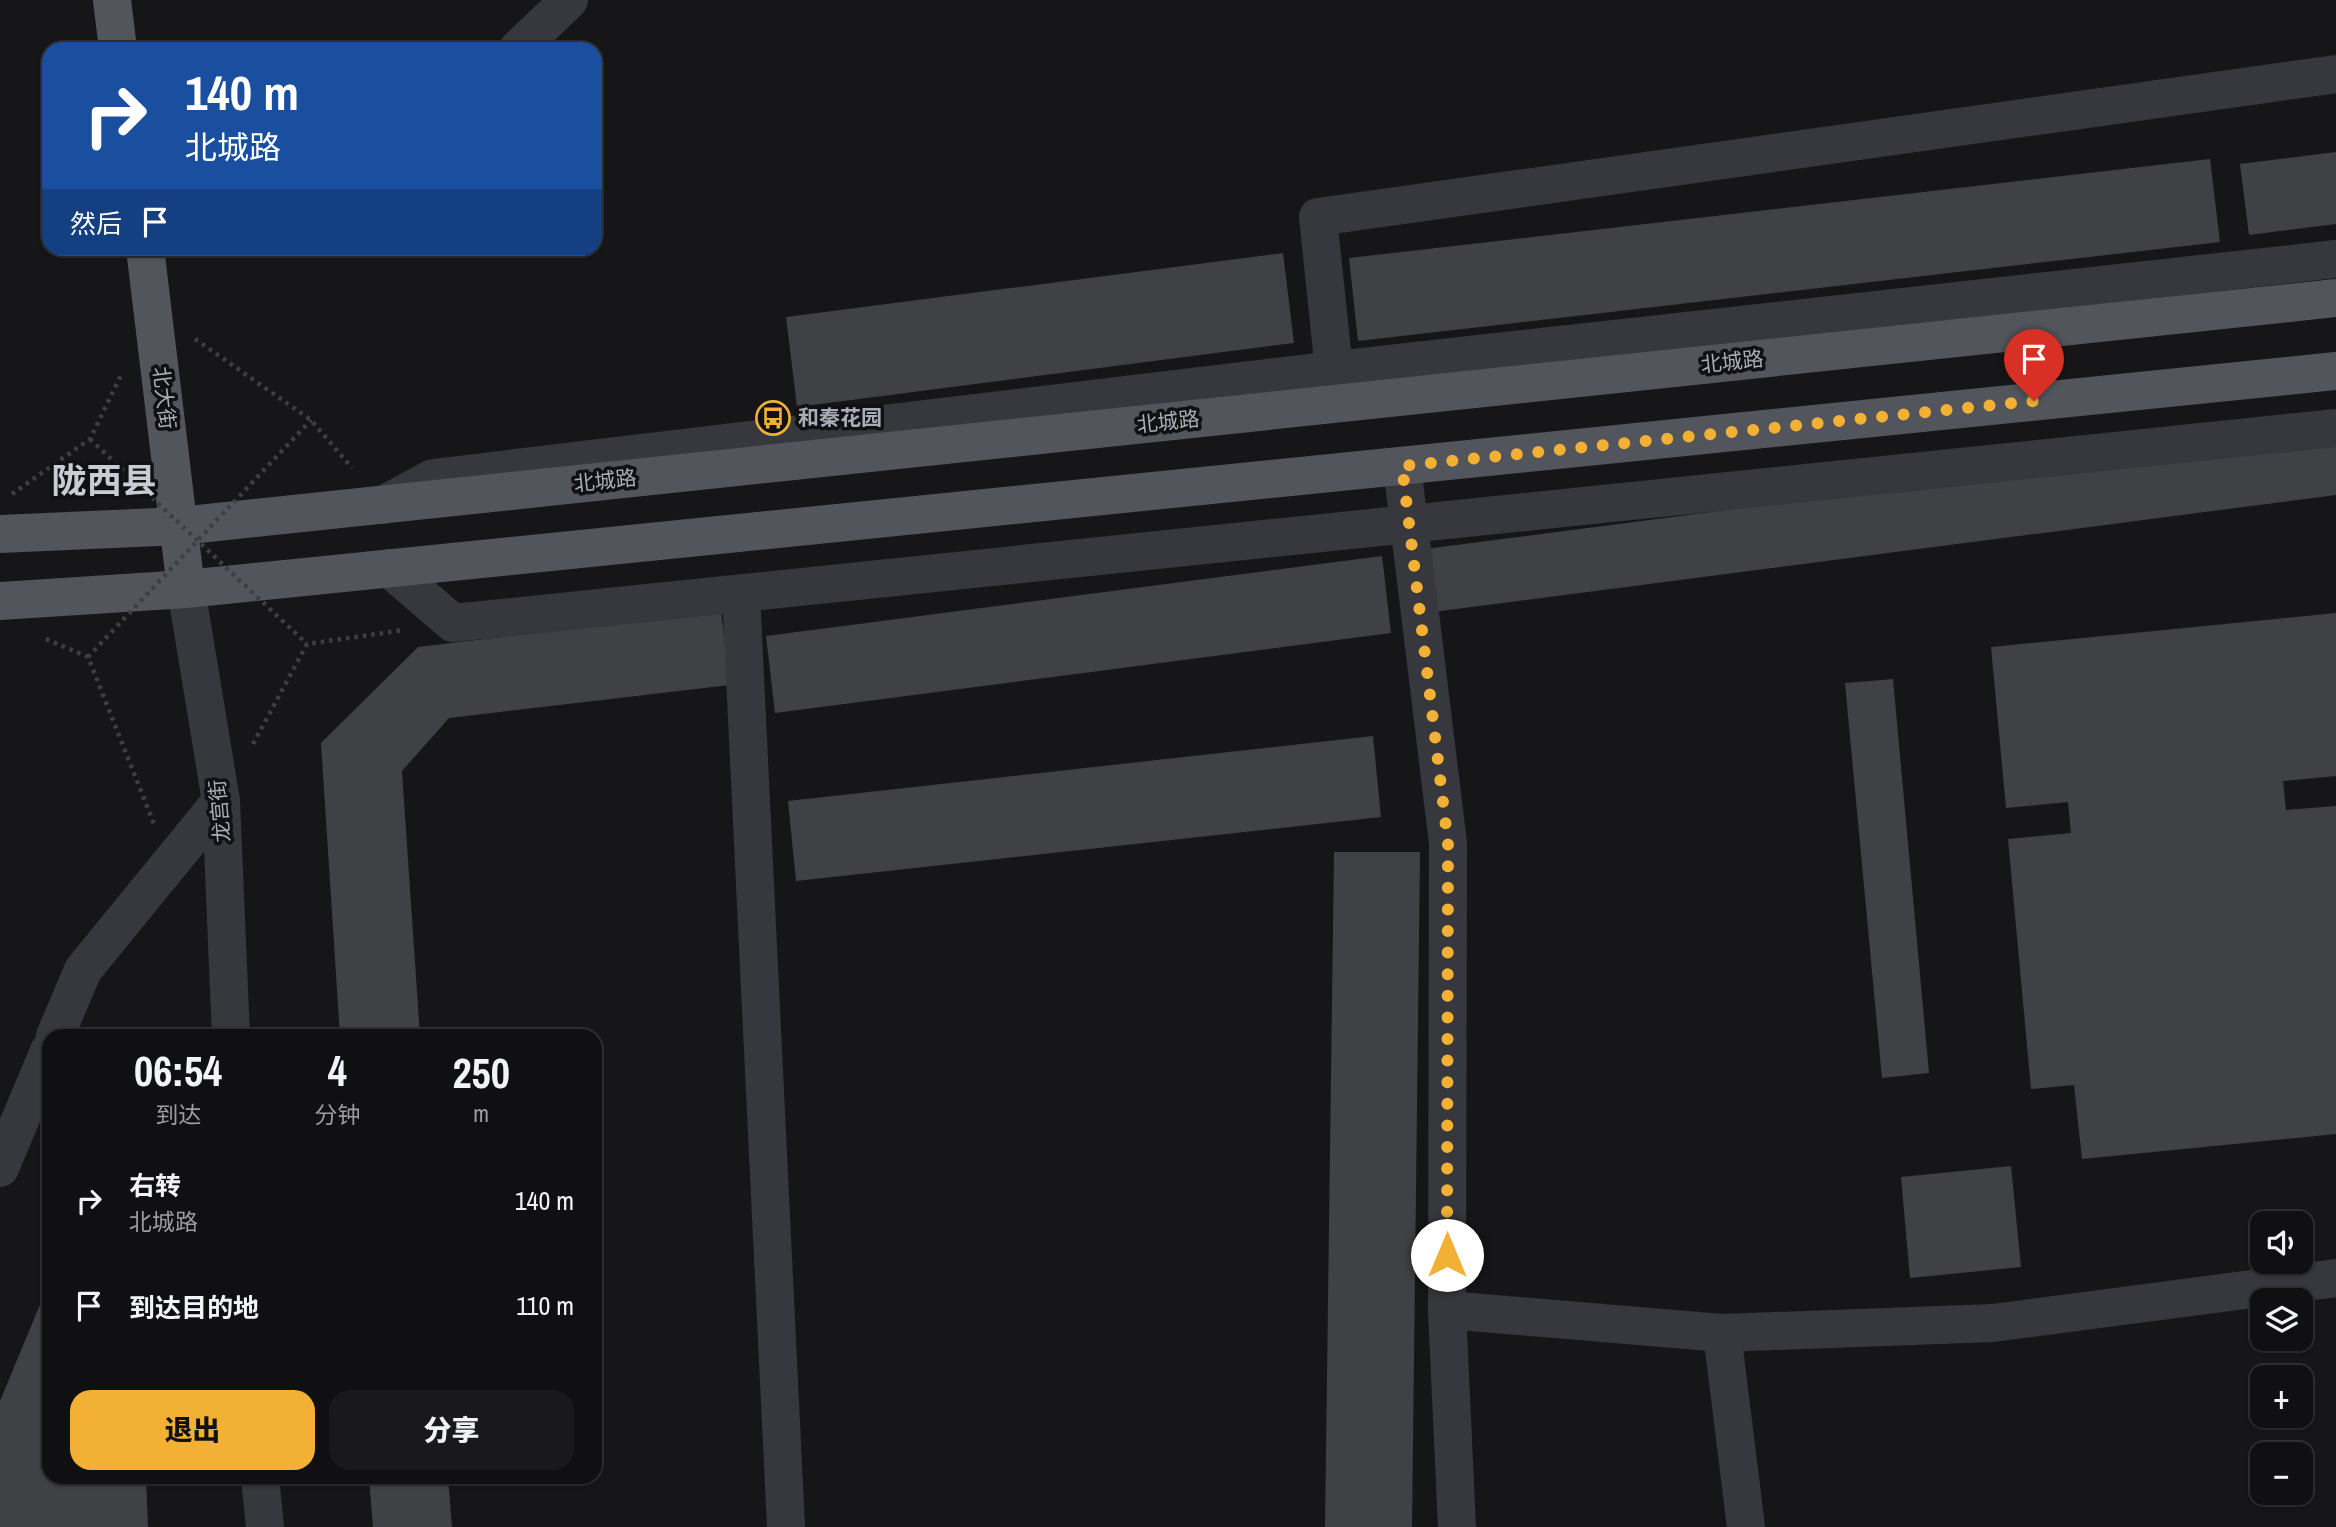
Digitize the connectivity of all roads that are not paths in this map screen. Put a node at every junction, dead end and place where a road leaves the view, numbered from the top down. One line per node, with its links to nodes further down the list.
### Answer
1 (112, 0): 3 (main road)
2 (569, 0): 4 (street)
3 (117, 42)
4 (525, 42)
5 (2336, 74): 9 (street)
6 (146, 256): 15 (main road, 北大街)
7 (2336, 259): 9 (street)
8 (2336, 298): 13 (main road, 北城路)
9 (1334, 370): 13 (street)
10 (2336, 371): 12 (main road)
11 (2336, 428): 14 (street)
12 (1402, 466): 14 (street); 17 (main road)
13 (383, 505): 15 (main road, 北城路)
14 (1408, 524): 19 (street); 27 (street)
15 (189, 533): 16 (main road, 北城路); 18 (main road, 北大街)
16 (0, 534)
17 (389, 568): 18 (main road); 19 (street)
18 (187, 589): 20 (main road); 21 (street, 龙宫街)
19 (741, 594): 31 (street)
20 (0, 601)
21 (221, 801): 22 (street); 23 (street, 龙宫街)
22 (58, 1029)
23 (231, 1029)
24 (42, 1068): 25 (street)
25 (0, 1168)
26 (2336, 1278): 28 (street)
27 (1447, 1310): 28 (street); 32 (street)
28 (1722, 1333): 33 (street)
29 (261, 1484): 30 (street)
30 (265, 1527)
31 (786, 1527)
32 (1457, 1527)
33 (1746, 1527)

